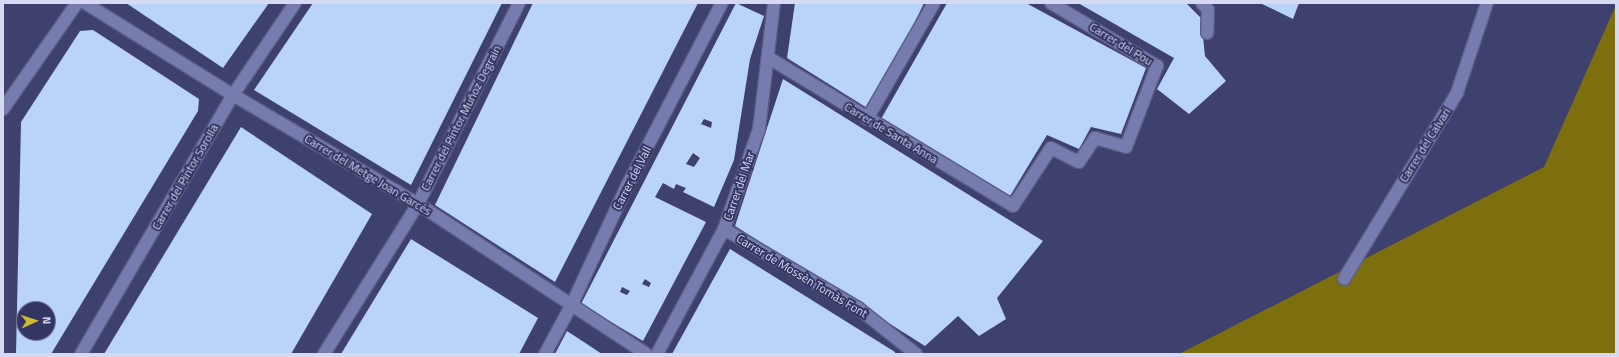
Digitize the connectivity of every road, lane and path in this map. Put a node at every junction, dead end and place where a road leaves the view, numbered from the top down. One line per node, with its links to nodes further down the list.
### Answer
1 (77, 3): 14 (street)
2 (85, 3): 13 (street, Carrer del Metge Joan Garcés)
3 (295, 3): 13 (street, Carrer del Pintor Sorolla)
4 (519, 3): 16 (street, Carrer del Pintor Muñoz Degrain)
5 (722, 3): 20 (street, Carrer del Vall)
6 (774, 3): 12 (street, Carrer del Mar)
7 (934, 3): 15 (street)
8 (1052, 3): 17 (street, Carrer del Pou)
9 (1202, 3): 11 (street)
10 (1488, 3): 19 (street, Carrer del Calvari)
11 (1207, 32)
12 (769, 58): 15 (street, Carrer de Santa Anna); 18 (street, Carrer del Mar)
13 (233, 95): 16 (street, Carrer del Metge Joan Garcés); 21 (street, Carrer del Pintor Sorolla)
14 (3, 109)
15 (867, 119): 17 (street, Carrer de Santa Anna)
16 (418, 204): 20 (street, Carrer del Metge Joan Garcés); 22 (street, Carrer del Pintor Muñoz Degrain)
17 (1013, 206)
18 (724, 229): 25 (street, Carrer del Mar); 26 (street, Carrer de Mossèn Tomàs Font)
19 (1344, 279)
20 (571, 306): 23 (street, Carrer del Vall); 24 (street, Carrer del Metge Joan Garcés)
21 (81, 354)
22 (324, 354)
23 (545, 354)
24 (646, 354)
25 (657, 354)
26 (916, 354)

